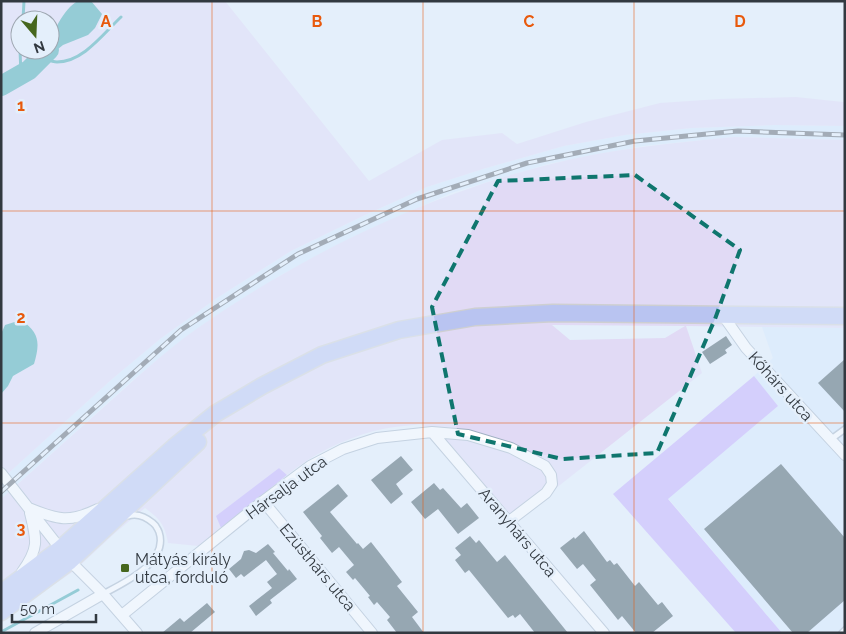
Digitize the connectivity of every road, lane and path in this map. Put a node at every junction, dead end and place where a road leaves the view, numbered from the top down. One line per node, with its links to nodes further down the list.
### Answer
1 (722, 314): 2 (main road); 5 (street, Kőhárs utca); 10 (main road)
2 (845, 316)
3 (845, 429): 5 (lane)
4 (432, 432): 8 (street, Hársalja utca); 11 (street, Aranyhárs utca); 11 (street, Hársalja utca)
5 (830, 440): 6 (street, Kőhárs utca)
6 (845, 455)
7 (1, 473): 9 (street)
8 (263, 501): 17 (street, Hársalja utca); 21 (street, Ezüsthárs utca)
9 (28, 508): 10 (street); 12 (street); 13 (street)
10 (111, 512): 12 (main road); 15 (lane)
11 (508, 522): 22 (street, Aranyhárs utca)
12 (65, 555): 13 (main road); 15 (street); 16 (main road)
13 (15, 583): 14 (main road)
14 (1, 593)
15 (103, 594): 17 (street); 19 (street)
16 (1, 612)
17 (122, 616): 20 (street)
18 (845, 630): 23 (lane)
19 (36, 633)
20 (137, 633)
21 (372, 633)
22 (604, 633)
23 (842, 633)

